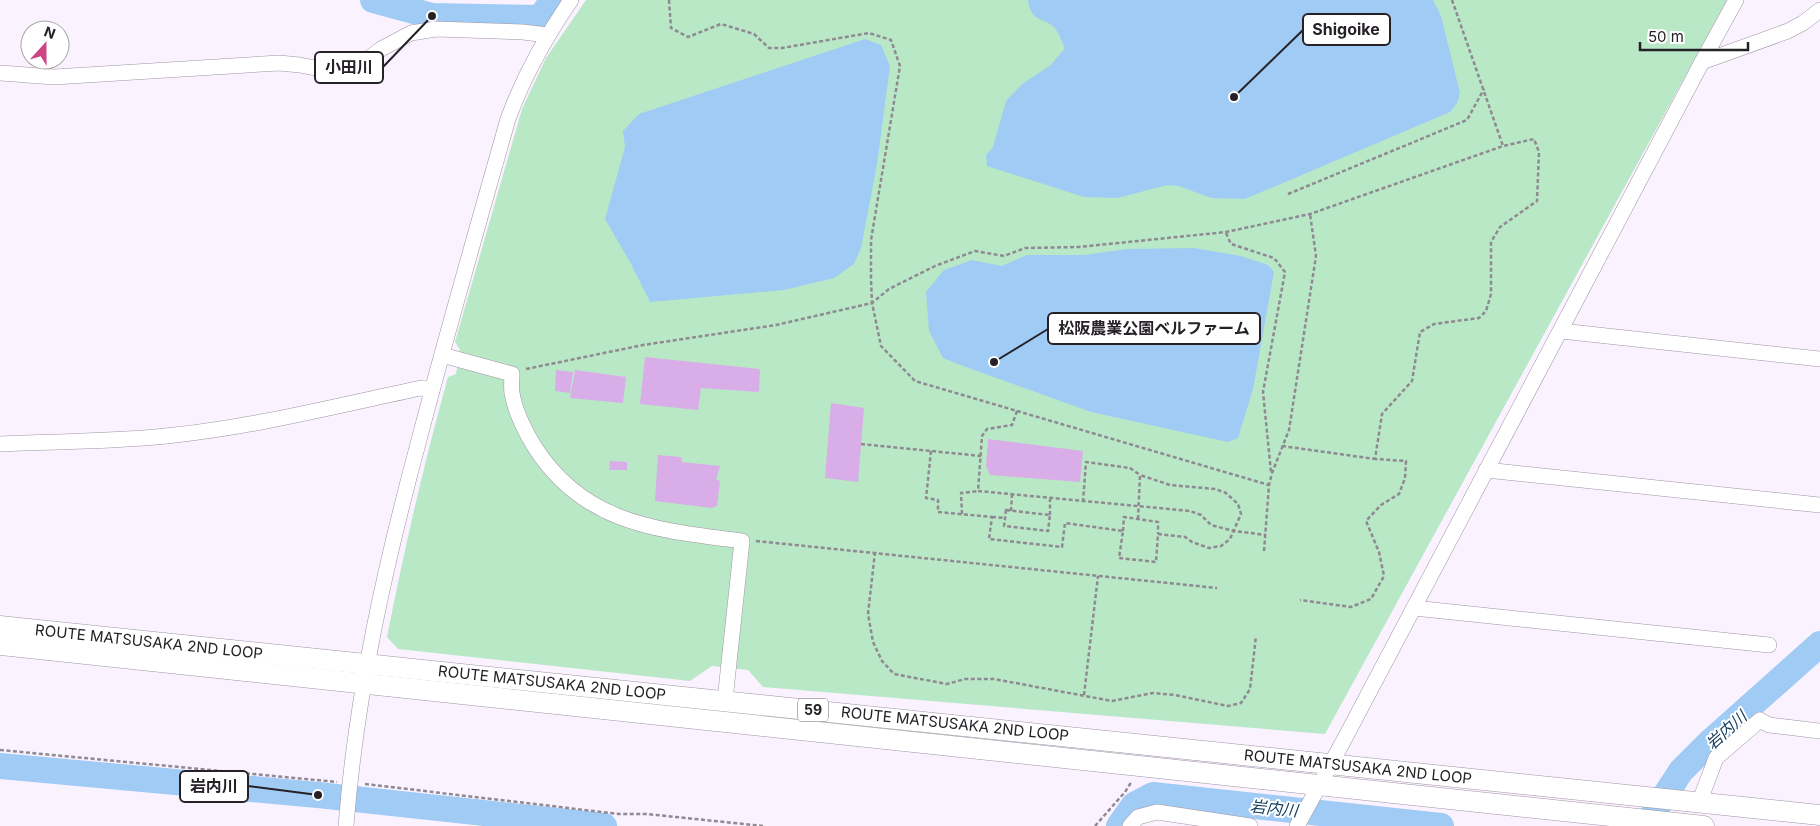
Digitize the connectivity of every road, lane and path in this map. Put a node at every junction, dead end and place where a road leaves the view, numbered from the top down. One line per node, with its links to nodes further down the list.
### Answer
1 (571, 0): 6 (street)
2 (669, 0): 14 (path)
3 (1452, 0): 9 (path)
4 (1736, 0): 7 (street)
5 (1820, 10): 7 (street)
6 (547, 35): 8 (street); 16 (street)
7 (1702, 62): 15 (street)
8 (0, 73)
9 (1484, 89): 10 (path); 11 (path)
10 (1503, 146): 12 (path); 26 (path)
11 (1288, 194)
12 (1310, 214): 13 (path); 23 (path)
13 (1226, 232): 14 (path); 28 (path)
14 (872, 304): 18 (path); 20 (path)
15 (1561, 331): 17 (street); 27 (street)
16 (442, 355): 19 (street); 60 (street)
17 (1820, 358)
18 (522, 371)
19 (432, 390): 21 (street); 58 (street)
20 (1017, 411): 25 (path); 30 (path)
21 (0, 444)
22 (861, 444): 24 (path)
23 (1282, 446): 26 (path); 28 (path)
24 (931, 451): 25 (path); 38 (path)
25 (981, 456): 31 (path)
26 (1375, 459): 52 (path)
27 (1486, 470): 35 (street); 53 (street)
28 (1272, 473): 30 (path)
29 (1140, 475): 34 (path); 36 (path); 44 (path)
30 (1269, 485): 46 (path)
31 (978, 491): 32 (path); 38 (path)
32 (1012, 495): 33 (path); 37 (path)
33 (1050, 498): 34 (path); 39 (path)
34 (1083, 502): 36 (path)
35 (1820, 505)
36 (1139, 507): 42 (path); 44 (path)
37 (1011, 510): 39 (path); 41 (path)
38 (962, 514): 40 (path)
39 (1050, 515): 41 (path)
40 (992, 517): 41 (path); 43 (path)
41 (1005, 518)
42 (1138, 520): 43 (path); 45 (path)
43 (1123, 531): 45 (path)
44 (1234, 531): 45 (path); 46 (path)
45 (1158, 534)
46 (1266, 535): 48 (path)
47 (751, 540): 49 (path)
48 (1264, 551)
49 (875, 552): 50 (path); 59 (path)
50 (1098, 576): 51 (path); 59 (path)
51 (1217, 588)
52 (1300, 600)
53 (1414, 608): 57 (street); 63 (street)
54 (0, 626): 58 (main road, ROUTE MATSUSAKA 2ND LOOP / 59)
55 (1256, 636): 59 (path)
56 (0, 645): 58 (main road, ROUTE MATSUSAKA 2ND LOOP / 59)
57 (1769, 645)
58 (365, 674): 60 (main road, ROUTE MATSUSAKA 2ND LOOP / 59); 64 (main road, ROUTE MATSUSAKA 2ND LOOP / 59); 65 (street)
59 (1084, 695)
60 (725, 700): 63 (main road, ROUTE MATSUSAKA 2ND LOOP / 59)
61 (1820, 731): 67 (street)
62 (0, 750): 65 (path)
63 (1330, 764): 66 (street); 67 (main road, ROUTE MATSUSAKA 2ND LOOP / 59)
64 (1139, 766): 66 (main road, ROUTE MATSUSAKA 2ND LOOP / 59); 71 (path)
65 (351, 783): 69 (street); 70 (path)
66 (1315, 792): 74 (street); 75 (main road, ROUTE MATSUSAKA 2ND LOOP / 59)
67 (1699, 803): 68 (main road, ROUTE MATSUSAKA 2ND LOOP / 59)
68 (1820, 815)
69 (347, 819)
70 (763, 826)
71 (1095, 826)
72 (1130, 826): 73 (street)
73 (1250, 826)
74 (1297, 826)
75 (1704, 826)

